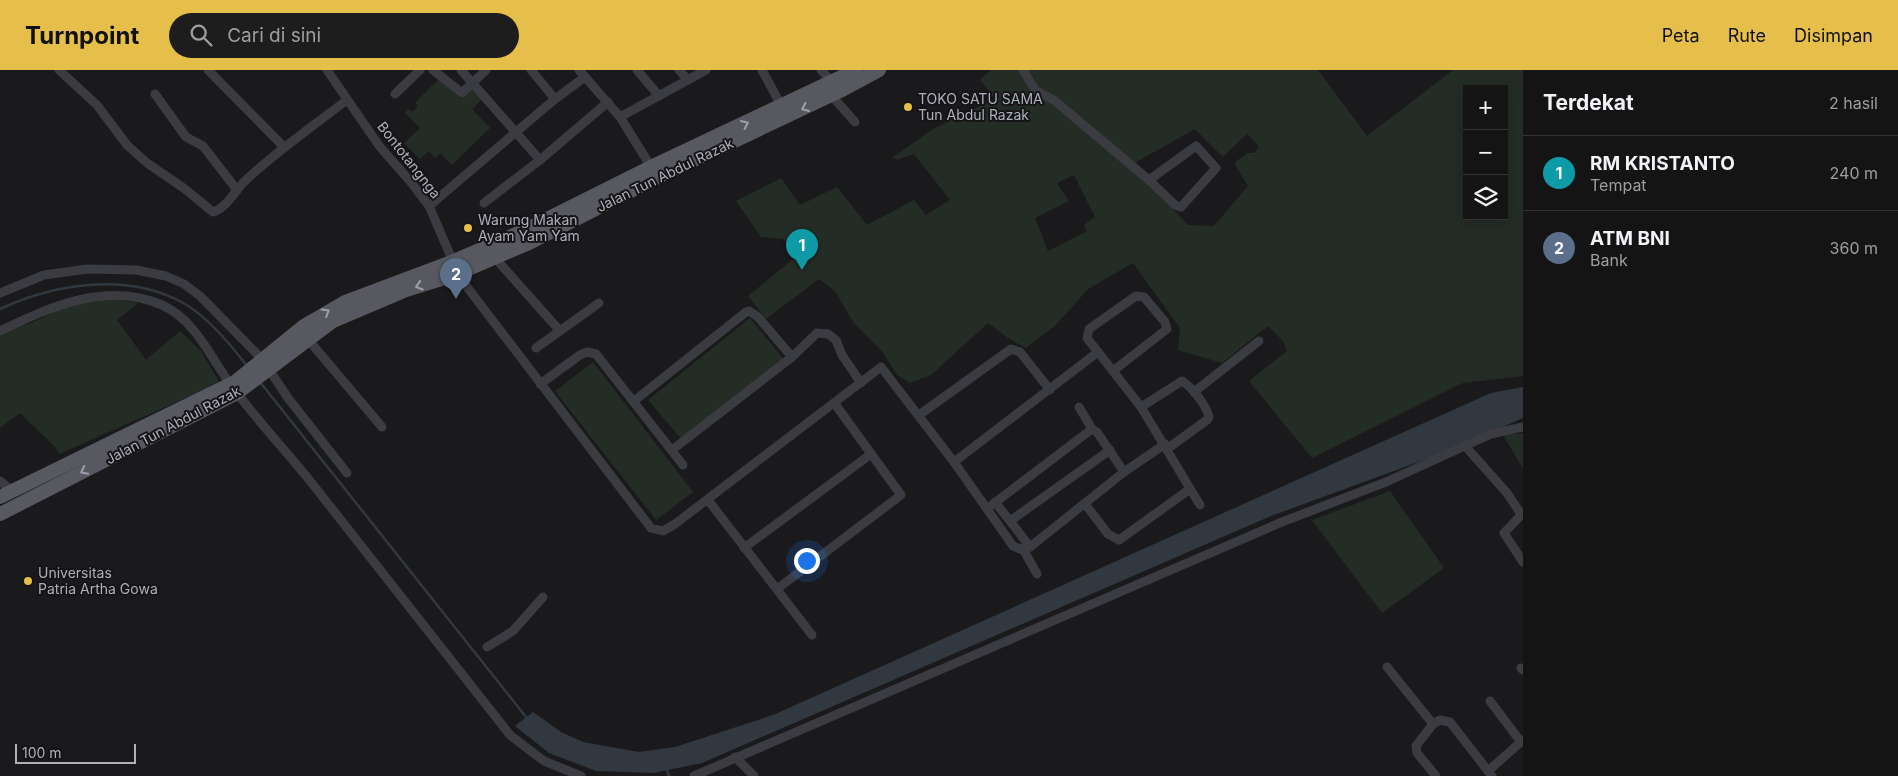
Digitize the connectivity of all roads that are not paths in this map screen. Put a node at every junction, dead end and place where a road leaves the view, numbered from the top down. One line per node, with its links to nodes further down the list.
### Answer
1 (59, 70): 35 (street)
2 (208, 70): 31 (street)
3 (327, 70): 25 (street, Bontotangnga)
4 (420, 70): 22 (street)
5 (433, 70): 19 (street)
6 (461, 70): 19 (street)
7 (486, 70): 19 (street)
8 (530, 70): 24 (street)
9 (637, 70): 23 (street)
10 (679, 70): 18 (street)
11 (706, 70): 18 (street)
12 (762, 70): 27 (street)
13 (821, 70): 20 (street)
14 (856, 70): 20 (main road, Jalan Tun Abdul Razak)
15 (879, 70): 20 (main road, Jalan Tun Abdul Razak)
16 (1023, 70): 34 (street)
17 (582, 73): 24 (street); 26 (street)
18 (688, 80): 23 (street)
19 (473, 82): 30 (street)
20 (831, 89): 27 (main road, Jalan Tun Abdul Razak); 29 (street); 33 (main road, Jalan Tun Abdul Razak, one-way to 33)
21 (155, 94): 35 (street)
22 (395, 94)
23 (659, 96): 28 (street)
24 (555, 98): 30 (street)
25 (347, 100): 31 (street); 37 (street, Bontotangnga)
26 (608, 102): 28 (street); 32 (street)
27 (782, 107): 33 (main road, Jalan Tun Abdul Razak, one-way to 27)
28 (620, 117): 33 (street)
29 (855, 122)
30 (517, 131): 32 (street); 37 (street)
31 (284, 147): 35 (street)
32 (540, 160): 36 (street)
33 (654, 172): 38 (main road, Jalan Tun Abdul Razak); 39 (main road, Jalan Tun Abdul Razak)
34 (1149, 180): 34 (street)
35 (237, 190)
36 (484, 203)
37 (429, 206): 39 (street, Bontotangnga)
38 (495, 258): 39 (main road, Jalan Tun Abdul Razak); 43 (street)
39 (456, 267): 44 (main road, Jalan Tun Abdul Razak); 52 (street, Bontotangnga)
40 (0, 293): 49 (street)
41 (599, 303): 43 (street)
42 (0, 331): 53 (street)
43 (560, 332): 46 (street)
44 (303, 334): 49 (main road, Jalan Tun Abdul Razak); 61 (street)
45 (1259, 341): 55 (street)
46 (536, 348)
47 (1098, 352): 50 (street); 50 (street); 54 (street)
48 (792, 357): 51 (street); 56 (street); 66 (street)
49 (263, 365): 53 (main road, Jalan Tun Abdul Razak); 72 (street)
50 (1113, 371): 59 (street)
51 (860, 383): 57 (street, Bontotangnga); 60 (street, Bontotangnga)
52 (540, 384): 56 (street); 77 (street, Bontotangnga)
53 (236, 388): 75 (main road, Jalan Tun Abdul Razak); 83 (main road, Jalan Tun Abdul Razak, one-way to 83); 100 (street)
54 (1050, 390): 60 (street); 69 (street)
55 (1194, 392): 59 (street); 64 (street)
56 (634, 401): 66 (street)
57 (835, 404): 68 (street); 77 (street, Bontotangnga)
58 (1079, 407): 63 (street)
59 (1141, 407): 64 (street)
60 (919, 415): 69 (street)
61 (382, 427)
62 (1523, 427): 65 (street)
63 (1092, 429): 67 (street); 78 (street)
64 (1166, 446): 71 (street); 74 (street)
65 (1466, 447): 84 (street); 98 (street)
66 (672, 450): 70 (street)
67 (1110, 450): 71 (street); 85 (street)
68 (871, 454): 76 (street); 86 (street)
69 (954, 462): 82 (street)
70 (683, 465)
71 (1124, 472): 80 (street)
72 (347, 473)
73 (0, 481): 75 (street)
74 (1190, 489): 80 (street); 81 (street)
75 (6, 494)
76 (901, 495): 79 (street); 90 (street)
77 (708, 500): 86 (street)
78 (995, 502): 82 (street); 85 (street)
79 (908, 503)
80 (1085, 504): 87 (street)
81 (1200, 505)
82 (988, 508): 87 (street)
83 (0, 514)
84 (1522, 514): 88 (street)
85 (1010, 521): 87 (street)
86 (744, 548): 90 (street)
87 (1026, 548): 89 (street)
88 (1523, 562)
89 (1037, 574)
90 (777, 589): 92 (street)
91 (543, 597): 93 (street)
92 (812, 635)
93 (487, 647)
94 (1387, 667): 96 (street)
95 (1490, 701): 97 (street)
96 (1433, 724): 99 (street); 103 (street)
97 (1522, 741): 99 (street)
98 (735, 757): 101 (street); 102 (street)
99 (1490, 773)
100 (581, 776)
101 (694, 776)
102 (754, 776)
103 (1436, 776)

